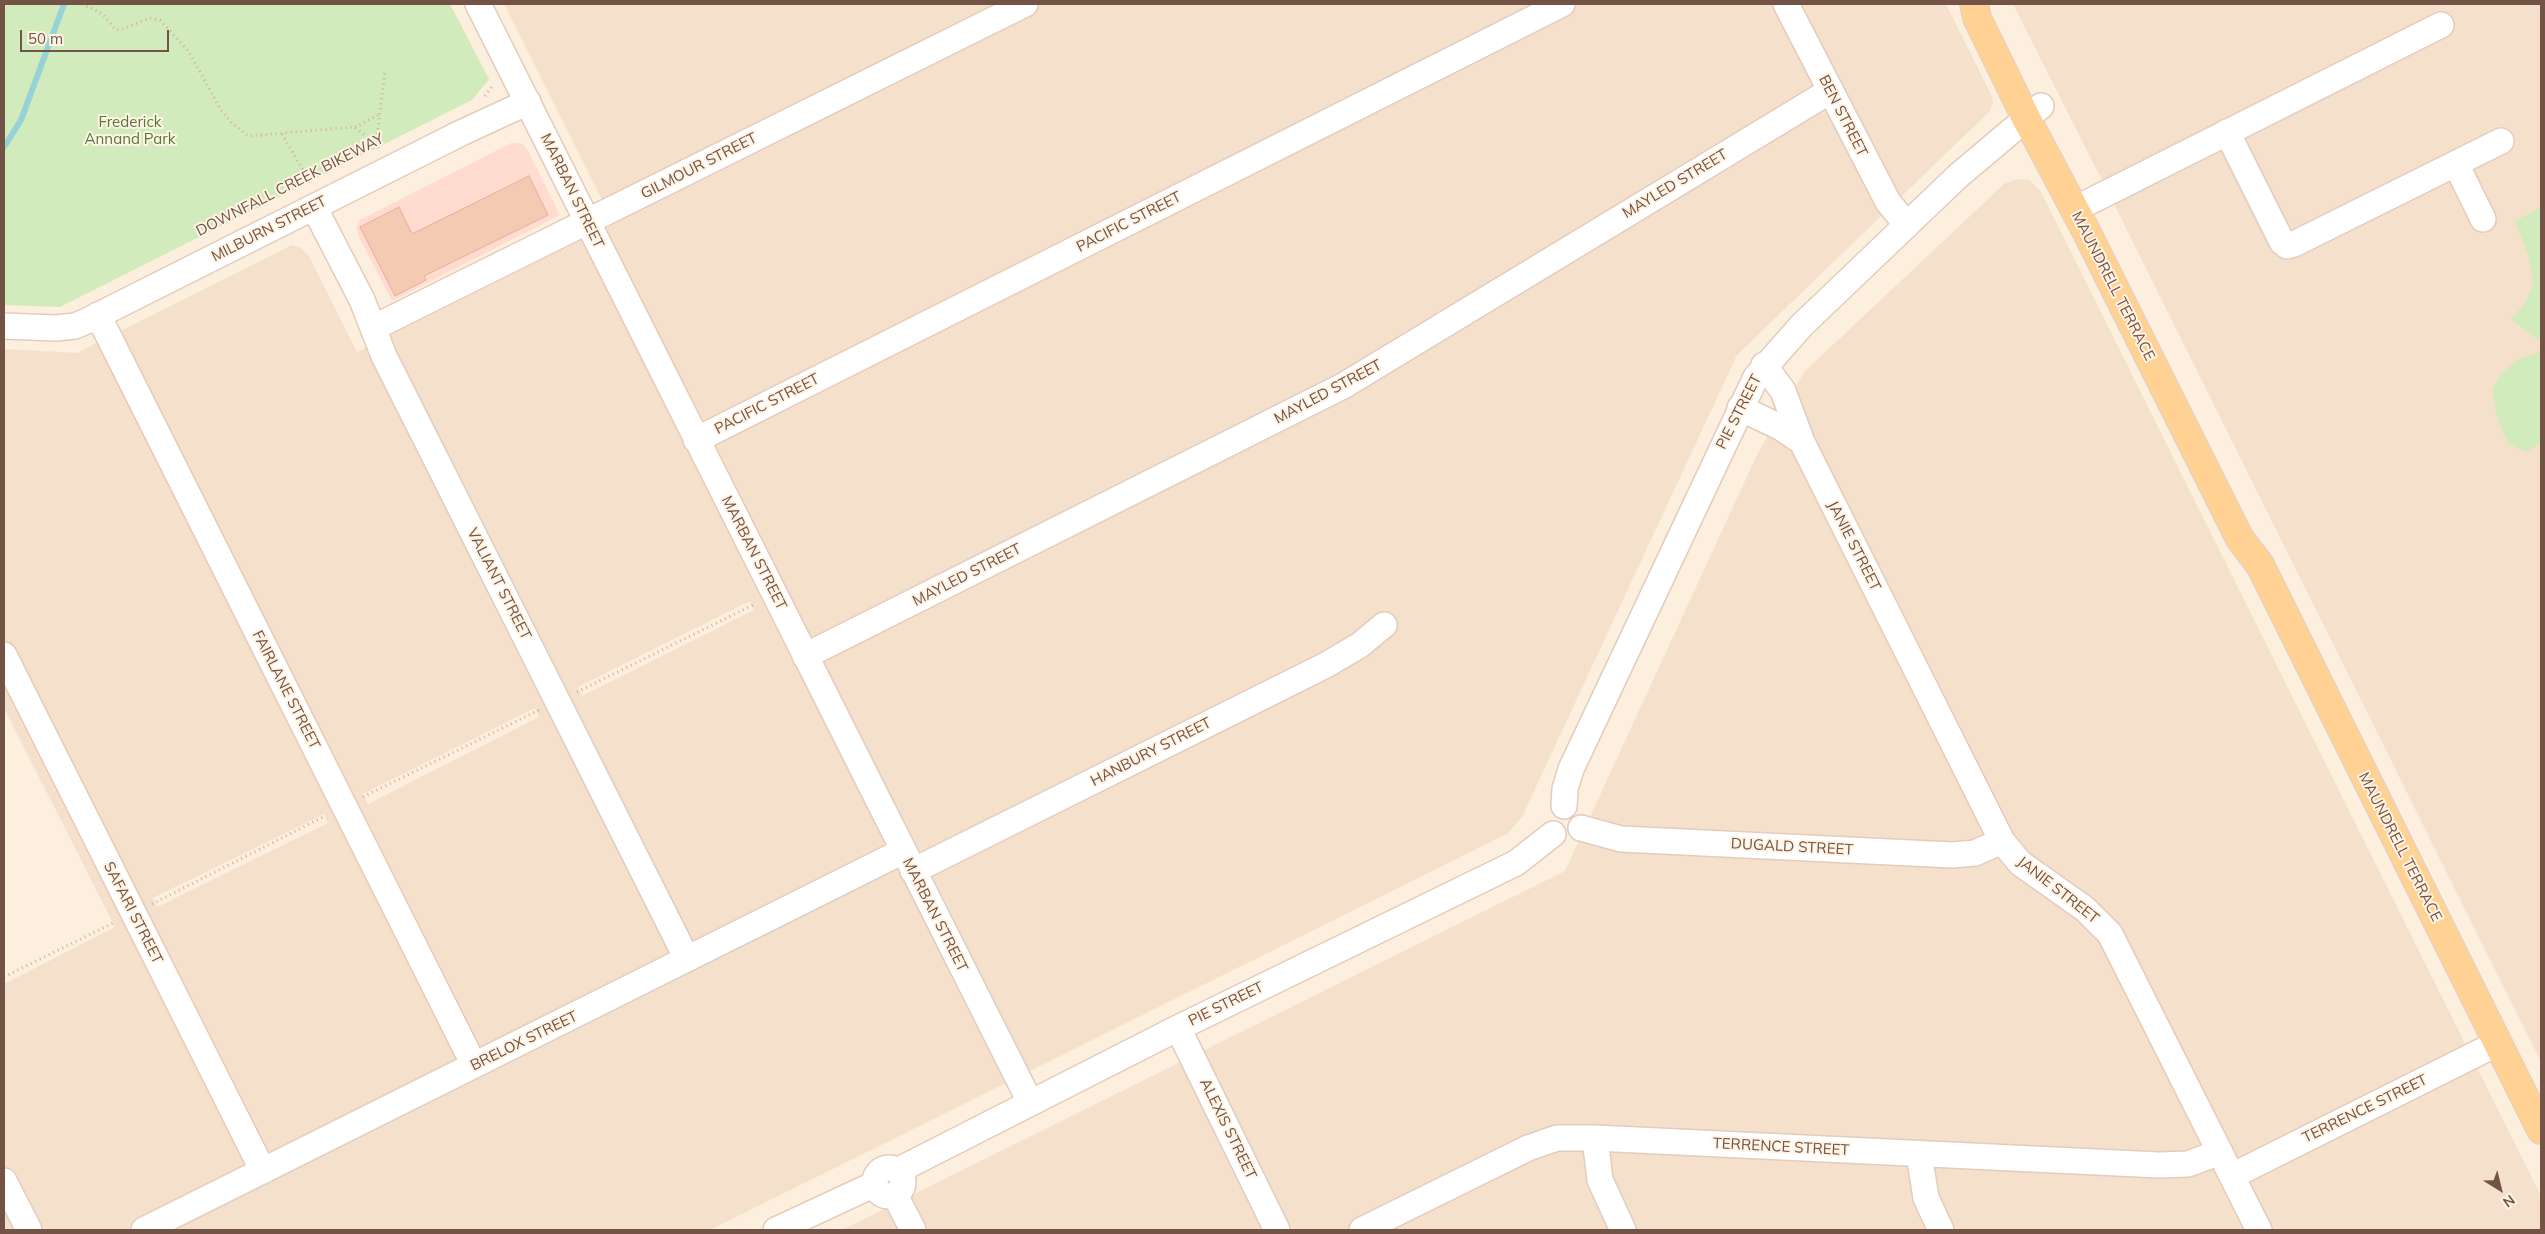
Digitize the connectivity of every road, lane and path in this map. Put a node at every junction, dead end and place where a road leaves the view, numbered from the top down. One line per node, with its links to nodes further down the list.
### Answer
1 (82, 4): 18 (path)
2 (478, 4): 13 (street, MARBAN STREET)
3 (1025, 4): 26 (street, GILMOUR STREET)
4 (1562, 4): 33 (street, PACIFIC STREET)
5 (1786, 4): 11 (street, BEN STREET)
6 (1974, 4): 14 (main road, MAUNDRELL TERRACE)
7 (1987, 4): 14 (main road, MAUNDRELL TERRACE)
8 (2441, 26): 17 (street)
9 (385, 72): 15 (path)
10 (493, 76): 12 (path)
11 (1830, 91): 27 (street, BEN STREET); 39 (street, MAYLED STREET)
12 (479, 101)
13 (528, 102): 23 (street, MILBURN STREET); 26 (street, MARBAN STREET)
14 (2033, 112): 24 (main road, MAUNDRELL TERRACE); 27 (street, PIE STREET); 35 (main road, MAUNDRELL TERRACE)
15 (378, 114): 16 (path); 20 (path)
16 (354, 128): 18 (path); 20 (path)
17 (2227, 132): 22 (street); 24 (street)
18 (282, 134): 23 (path)
19 (2501, 141): 22 (street)
20 (376, 144): 21 (path)
21 (380, 152)
22 (2456, 164): 25 (street)
23 (313, 197): 28 (street, MILBURN STREET); 30 (street, VALIANT STREET)
24 (2087, 203): 35 (main road, MAUNDRELL TERRACE)
25 (2484, 219)
26 (587, 222): 30 (street, GILMOUR STREET); 33 (street, MARBAN STREET)
27 (1907, 225): 31 (street, PIE STREET)
28 (98, 315): 29 (street, MILBURN STREET); 55 (street, FAIRLANE STREET)
29 (4, 326)
30 (373, 328): 51 (street, VALIANT STREET)
31 (1764, 365): 32 (street, PIE STREET); 34 (street, JANIE STREET)
32 (1740, 408): 34 (street, JANIE STREET); 43 (street, PIE STREET)
33 (696, 440): 36 (street, MARBAN STREET)
34 (1802, 442): 47 (street, JANIE STREET)
35 (2260, 565): 54 (main road, MAUNDRELL TERRACE)
36 (775, 595): 39 (street, MARBAN STREET); 40 (path)
37 (1384, 625): 48 (street, HANBURY STREET)
38 (4, 655): 61 (street, SAFARI STREET)
39 (806, 656): 48 (street, MARBAN STREET)
40 (576, 692)
41 (547, 706): 42 (path)
42 (356, 801)
43 (1564, 806): 45 (street); 46 (street)
44 (326, 816): 49 (path)
45 (1581, 828): 46 (street); 47 (street, DUGALD STREET)
46 (1553, 834): 53 (street, PIE STREET)
47 (2002, 841): 59 (street, JANIE STREET)
48 (908, 861): 51 (street, BRELOX STREET); 56 (street, MARBAN STREET)
49 (145, 907)
50 (123, 918): 52 (path)
51 (687, 959): 55 (street, BRELOX STREET)
52 (4, 977)
53 (1178, 1028): 56 (street, PIE STREET); 69 (street, ALEXIS STREET)
54 (2498, 1043): 57 (main road, MAUNDRELL TERRACE); 62 (street, TERRENCE STREET)
55 (474, 1065): 61 (street, BRELOX STREET)
56 (1030, 1102): 64 (street, PIE STREET)
57 (2541, 1130)
58 (1595, 1138): 60 (street, TERRENCE STREET); 70 (street, TERRENCE STREET); 71 (street)
59 (2220, 1152): 60 (street, TERRENCE STREET); 62 (street, JANIE STREET)
60 (1919, 1154): 72 (street)
61 (263, 1171): 66 (street, BRELOX STREET)
62 (2232, 1176): 73 (street, JANIE STREET)
63 (4, 1180): 65 (street)
64 (889, 1183): 67 (street, PIE STREET); 68 (street)
65 (29, 1230)
66 (144, 1230)
67 (776, 1230)
68 (913, 1230)
69 (1277, 1230)
70 (1362, 1230)
71 (1623, 1230)
72 (1941, 1230)
73 (2259, 1230)

